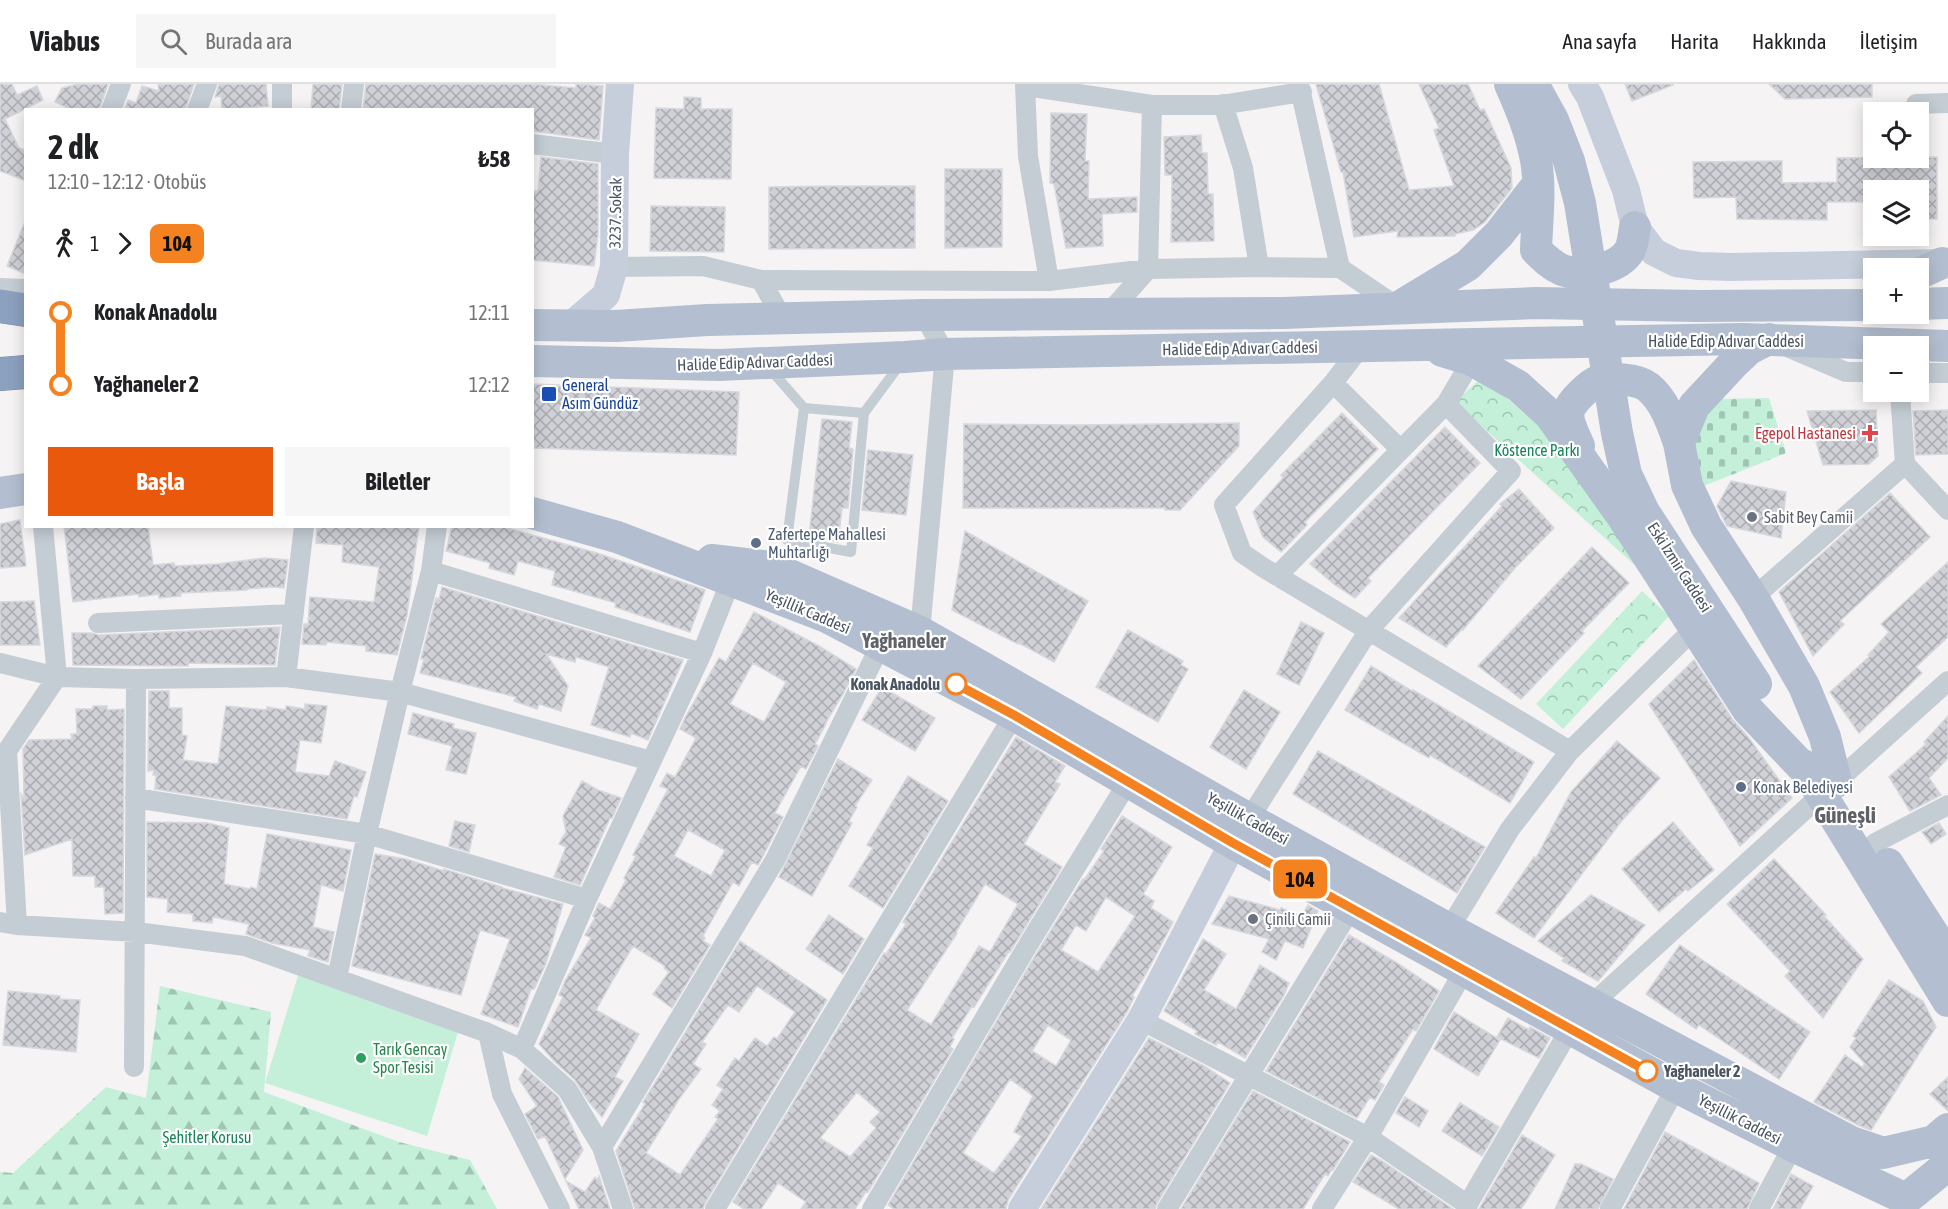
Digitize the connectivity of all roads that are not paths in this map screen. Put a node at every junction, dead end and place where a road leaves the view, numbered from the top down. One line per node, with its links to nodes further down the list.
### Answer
1 (121, 84): 16 (street)
2 (207, 84): 17 (street)
3 (282, 84): 18 (street)
4 (354, 84): 19 (street)
5 (620, 84): 21 (main road, 3237. Sokak)
6 (1510, 84): 22 (main road)
7 (1533, 84): 102 (main road, Eski İzmir Caddesi, bridge)
8 (1556, 84): 102 (main road, Eski İzmir Caddesi)
9 (1582, 84): 23 (main road)
10 (1026, 85): 14 (street); 31 (street)
11 (1301, 88): 15 (street); 28 (street)
12 (1948, 103): 13 (street)
13 (1929, 104)
14 (1152, 105): 15 (street); 29 (street)
15 (1223, 105): 26 (street)
16 (112, 108)
17 (198, 108)
18 (282, 108)
19 (351, 108)
20 (534, 144): 21 (street)
21 (615, 154): 25 (main road, 3237. Sokak)
22 (1538, 184): 24 (main road); 40 (main road)
23 (1635, 227): 24 (main road); 27 (main road)
24 (1536, 250): 35 (main road)
25 (614, 267): 30 (street); 48 (main road, 3237. Sokak)
26 (1259, 267): 28 (street); 29 (street)
27 (1936, 267)
28 (1340, 268): 40 (street)
29 (1148, 269): 31 (street); 42 (street)
30 (762, 280): 31 (street); 45 (street)
31 (1049, 281)
32 (0, 288): 33 (street)
33 (24, 289)
34 (1863, 301): 39 (main road, Halide Edip Adıvar Caddesi)
35 (1536, 303): 39 (main road, Halide Edip Adıvar Caddesi); 40 (main road, Halide Edip Adıvar Caddesi); 51 (main road)
36 (1948, 303): 37 (main road)
37 (1929, 304)
38 (0, 306): 41 (highway)
39 (1697, 306): 49 (main road)
40 (1399, 308): 42 (main road, Halide Edip Adıvar Caddesi)
41 (24, 310)
42 (1108, 314): 43 (main road, Halide Edip Adıvar Caddesi)
43 (924, 315): 45 (main road, Halide Edip Adıvar Caddesi); 55 (street)
44 (24, 318): 46 (highway)
45 (782, 318): 48 (main road, Halide Edip Adıvar Caddesi)
46 (0, 319)
47 (534, 325): 48 (main road, Halide Edip Adıvar Caddesi)
48 (570, 326)
49 (1722, 339): 50 (main road, Halide Edip Adıvar Caddesi); 51 (main road, Halide Edip Adıvar Caddesi); 70 (main road)
50 (1770, 339): 54 (main road, Halide Edip Adıvar Caddesi); 63 (street); 70 (main road)
51 (1564, 342): 53 (main road, Halide Edip Adıvar Caddesi)
52 (1362, 345): 53 (main road, Halide Edip Adıvar Caddesi); 55 (main road, Halide Edip Adıvar Caddesi); 67 (street)
53 (1426, 346): 57 (main road)
54 (1948, 346)
55 (945, 354): 56 (main road, Halide Edip Adıvar Caddesi); 95 (street)
56 (905, 357): 61 (main road, Halide Edip Adıvar Caddesi); 72 (lane)
57 (1472, 360): 69 (street); 76 (main road)
58 (24, 361): 60 (highway)
59 (534, 361): 61 (main road, Halide Edip Adıvar Caddesi)
60 (0, 362)
61 (764, 362): 71 (lane)
62 (24, 372): 66 (highway)
63 (1863, 372)
64 (1929, 373): 65 (street)
65 (1948, 373)
66 (0, 374)
67 (1333, 383): 74 (street); 88 (street)
68 (1901, 402): 75 (street)
69 (1446, 404): 74 (street); 94 (street)
70 (1694, 406): 73 (main road)
71 (804, 408): 72 (lane); 72 (lane)
72 (864, 413)
73 (1679, 443): 76 (main road); 90 (main road)
74 (1401, 450): 88 (street)
75 (1905, 464): 82 (street); 90 (street)
76 (1587, 466): 93 (main road)
77 (24, 477): 78 (main road)
78 (0, 480)
79 (24, 489): 80 (main road)
80 (0, 493)
81 (534, 500): 95 (main road, Yeşillik Caddesi)
82 (1948, 510)
83 (534, 514): 89 (main road, Yeşillik Caddesi)
84 (43, 528): 99 (street)
85 (304, 528): 91 (street)
86 (437, 528): 87 (street)
87 (431, 571): 97 (street); 104 (street)
88 (1277, 576): 94 (street)
89 (732, 580): 96 (main road, Yeşillik Caddesi); 97 (street)
90 (1753, 598): 110 (main road)
91 (292, 614): 92 (street); 100 (street)
92 (98, 623)
93 (1694, 629): 106 (street); 110 (main road)
94 (1369, 630): 106 (street); 113 (street)
95 (920, 632): 96 (main road); 113 (main road, Yeşillik Caddesi)
96 (880, 644): 105 (main road, Yeşillik Caddesi); 136 (street)
97 (702, 653): 108 (street)
98 (0, 663): 99 (street)
99 (57, 677): 101 (street); 107 (street)
100 (286, 677): 101 (street); 104 (street)
101 (136, 679): 111 (street)
102 (1764, 680): 110 (main road, Eski İzmir Caddesi)
103 (1948, 681): 110 (street)
104 (400, 692): 108 (street); 114 (street)
105 (1014, 715): 109 (main road, Yeşillik Caddesi); 142 (street)
106 (1570, 751): 119 (street)
107 (4, 752): 118 (street)
108 (651, 761): 116 (street)
109 (1128, 782): 113 (main road, Yeşillik Caddesi); 143 (street)
110 (1822, 783): 115 (main road, Eski İzmir Caddesi); 124 (main road, Eski İzmir Caddesi); 125 (street)
111 (135, 798): 114 (street); 120 (street)
112 (1948, 805): 115 (street)
113 (1241, 831): 117 (main road, Yeşillik Caddesi); 119 (main road, Yeşillik Caddesi); 126 (main road)
114 (367, 834): 116 (street); 123 (street)
115 (1875, 843): 121 (main road, Eski İzmir Caddesi)
116 (586, 899): 129 (street)
117 (1352, 907): 122 (main road, Yeşillik Caddesi); 131 (street)
118 (9, 923): 120 (street)
119 (1449, 929): 125 (main road, Yeşillik Caddesi)
120 (136, 932): 123 (street); 130 (street)
121 (1948, 957)
122 (1464, 971): 127 (main road, Yeşillik Caddesi); 134 (street)
123 (337, 978): 128 (street)
124 (1948, 1001)
125 (1592, 1004): 133 (main road, Yeşillik Caddesi)
126 (1141, 1020): 131 (street); 144 (main road)
127 (1570, 1029): 132 (main road, Yeşillik Caddesi); 139 (street)
128 (488, 1033): 129 (street); 140 (street)
129 (522, 1049): 136 (street)
130 (134, 1067)
131 (1250, 1076): 134 (street); 145 (street)
132 (1676, 1087): 135 (main road, Yeşillik Caddesi); 147 (street)
133 (1948, 1129)
134 (1368, 1137): 139 (street); 146 (street)
135 (1793, 1146): 138 (main road, Yeşillik Caddesi); 148 (street)
136 (602, 1147): 141 (street)
137 (1948, 1165): 138 (main road, Yeşillik Caddesi)
138 (1903, 1204)
139 (1466, 1207)
140 (560, 1209)
141 (623, 1209)
142 (715, 1209)
143 (872, 1209)
144 (1022, 1209)
145 (1167, 1209)
146 (1322, 1209)
147 (1610, 1209)
148 (1759, 1209)

